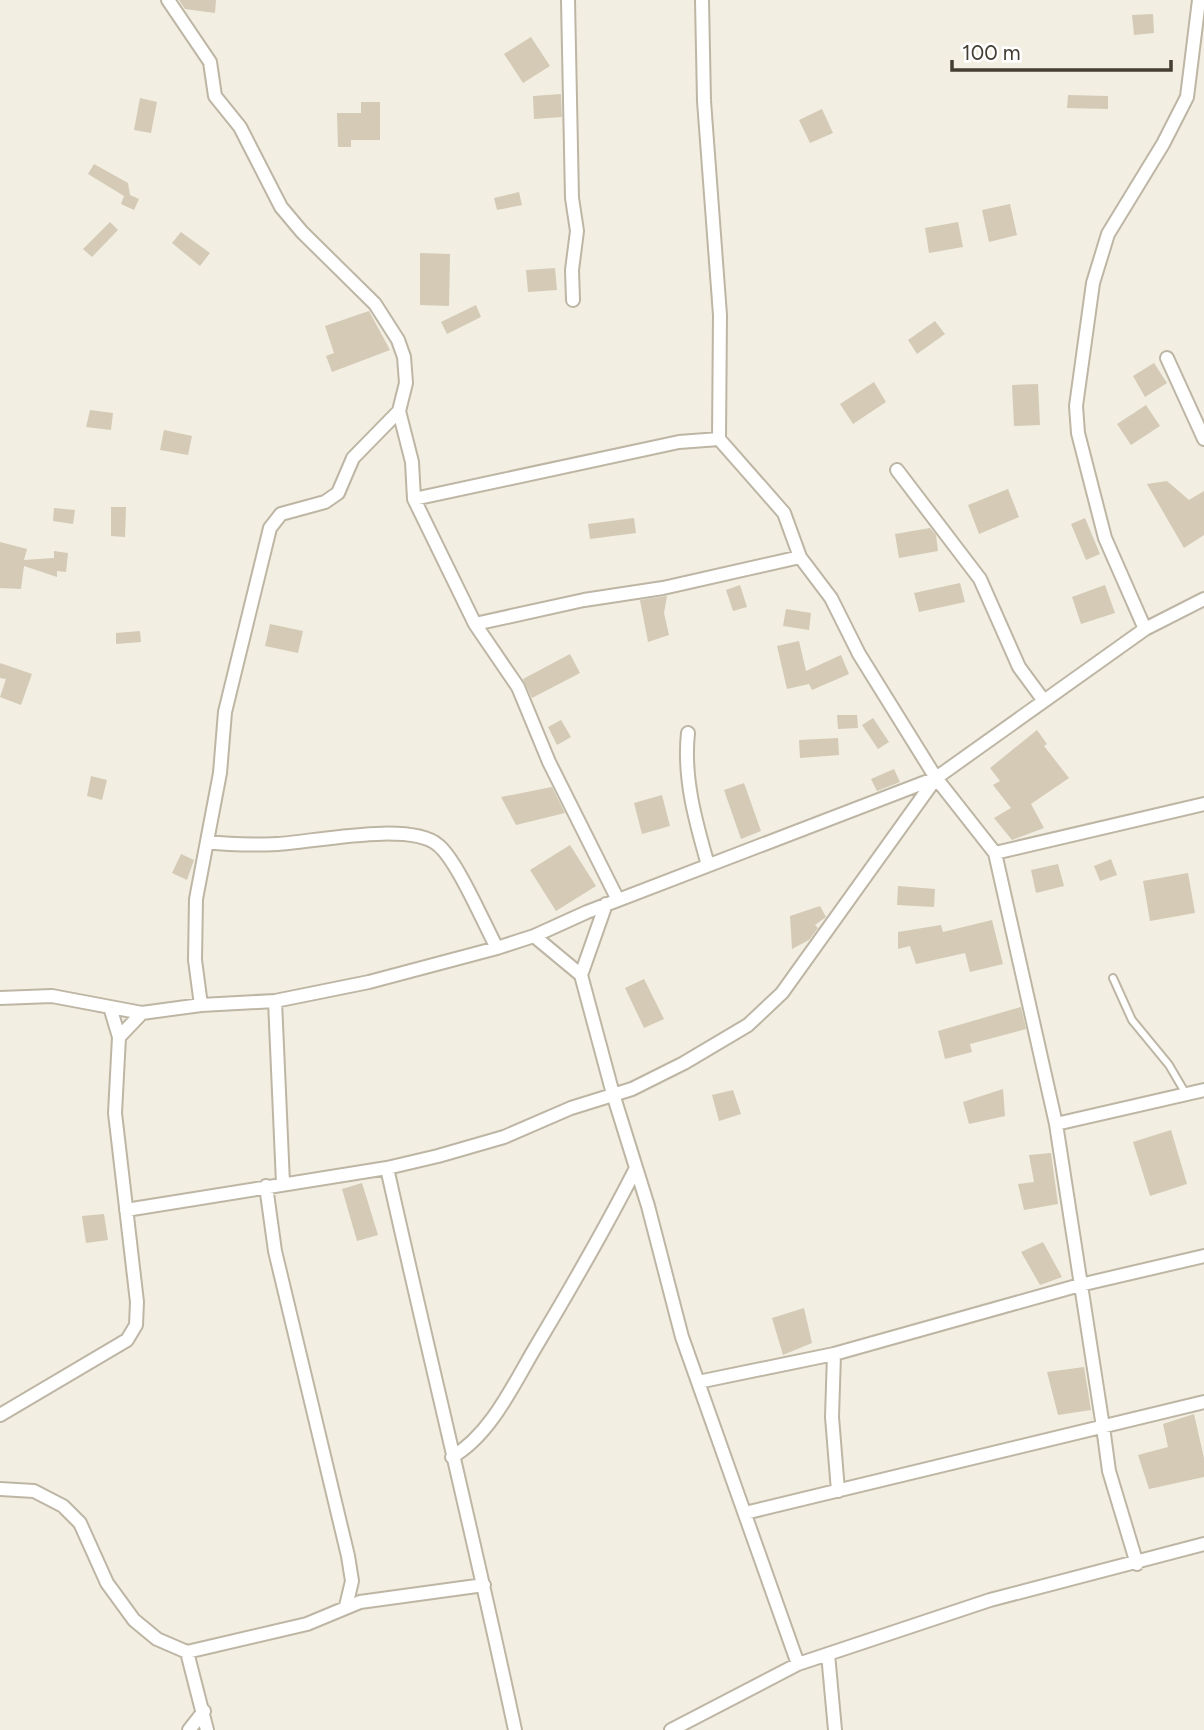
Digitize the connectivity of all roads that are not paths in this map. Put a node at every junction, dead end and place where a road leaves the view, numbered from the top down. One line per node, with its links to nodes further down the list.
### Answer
1 (168, 0): 8 (street)
2 (568, 0): 6 (street)
3 (702, 0): 9 (street)
4 (1199, 0): 5 (street)
5 (1198, 73): 16 (street)
6 (573, 300)
7 (1167, 358): 10 (street)
8 (399, 411): 12 (street); 21 (street)
9 (719, 439): 12 (street); 13 (street)
10 (1204, 439)
11 (897, 470): 17 (street)
12 (414, 499): 15 (street)
13 (800, 556): 15 (street); 19 (street)
14 (1204, 599): 16 (street)
15 (475, 624): 24 (street)
16 (1145, 629): 17 (street)
17 (1044, 701): 19 (street)
18 (688, 733): 23 (street)
19 (936, 778): 22 (street); 23 (street); 36 (street)
20 (1204, 804): 22 (street)
21 (208, 842): 26 (street); 31 (street)
22 (995, 853): 38 (street)
23 (708, 865): 24 (street)
24 (612, 902): 25 (street); 27 (street)
25 (534, 936): 26 (street); 27 (street)
26 (497, 948): 30 (street)
27 (581, 975): 36 (street)
28 (1113, 978): 37 (lane)
29 (1, 996): 32 (street)
30 (275, 1001): 31 (street); 41 (street)
31 (201, 1005): 33 (street)
32 (110, 1007): 33 (street); 34 (street)
33 (142, 1013): 34 (street)
34 (119, 1037): 43 (street)
35 (1204, 1090): 37 (street)
36 (613, 1094): 39 (street); 40 (street)
37 (1186, 1094): 38 (street)
38 (1056, 1124): 45 (street)
39 (387, 1168): 41 (street); 51 (street)
40 (635, 1170): 47 (street); 51 (street)
41 (283, 1183): 42 (street)
42 (266, 1186): 43 (street); 58 (street)
43 (127, 1210): 49 (street)
44 (1204, 1256): 45 (street)
45 (1080, 1285): 46 (street); 50 (street)
46 (834, 1354): 47 (street); 53 (street)
47 (698, 1382): 54 (street)
48 (1204, 1402): 50 (street)
49 (0, 1415)
50 (1103, 1427): 53 (street); 56 (street)
51 (452, 1457): 57 (street)
52 (0, 1489): 59 (street)
53 (838, 1490): 54 (street)
54 (745, 1513): 61 (street)
55 (1204, 1544): 56 (street)
56 (1137, 1564): 60 (street)
57 (484, 1585): 58 (street); 65 (street)
58 (346, 1606): 59 (street)
59 (187, 1652): 62 (street)
60 (828, 1654): 61 (street); 67 (street)
61 (798, 1664): 66 (street)
62 (204, 1711): 63 (street); 64 (street)
63 (189, 1730)
64 (207, 1730)
65 (515, 1730)
66 (671, 1730)
67 (835, 1730)

